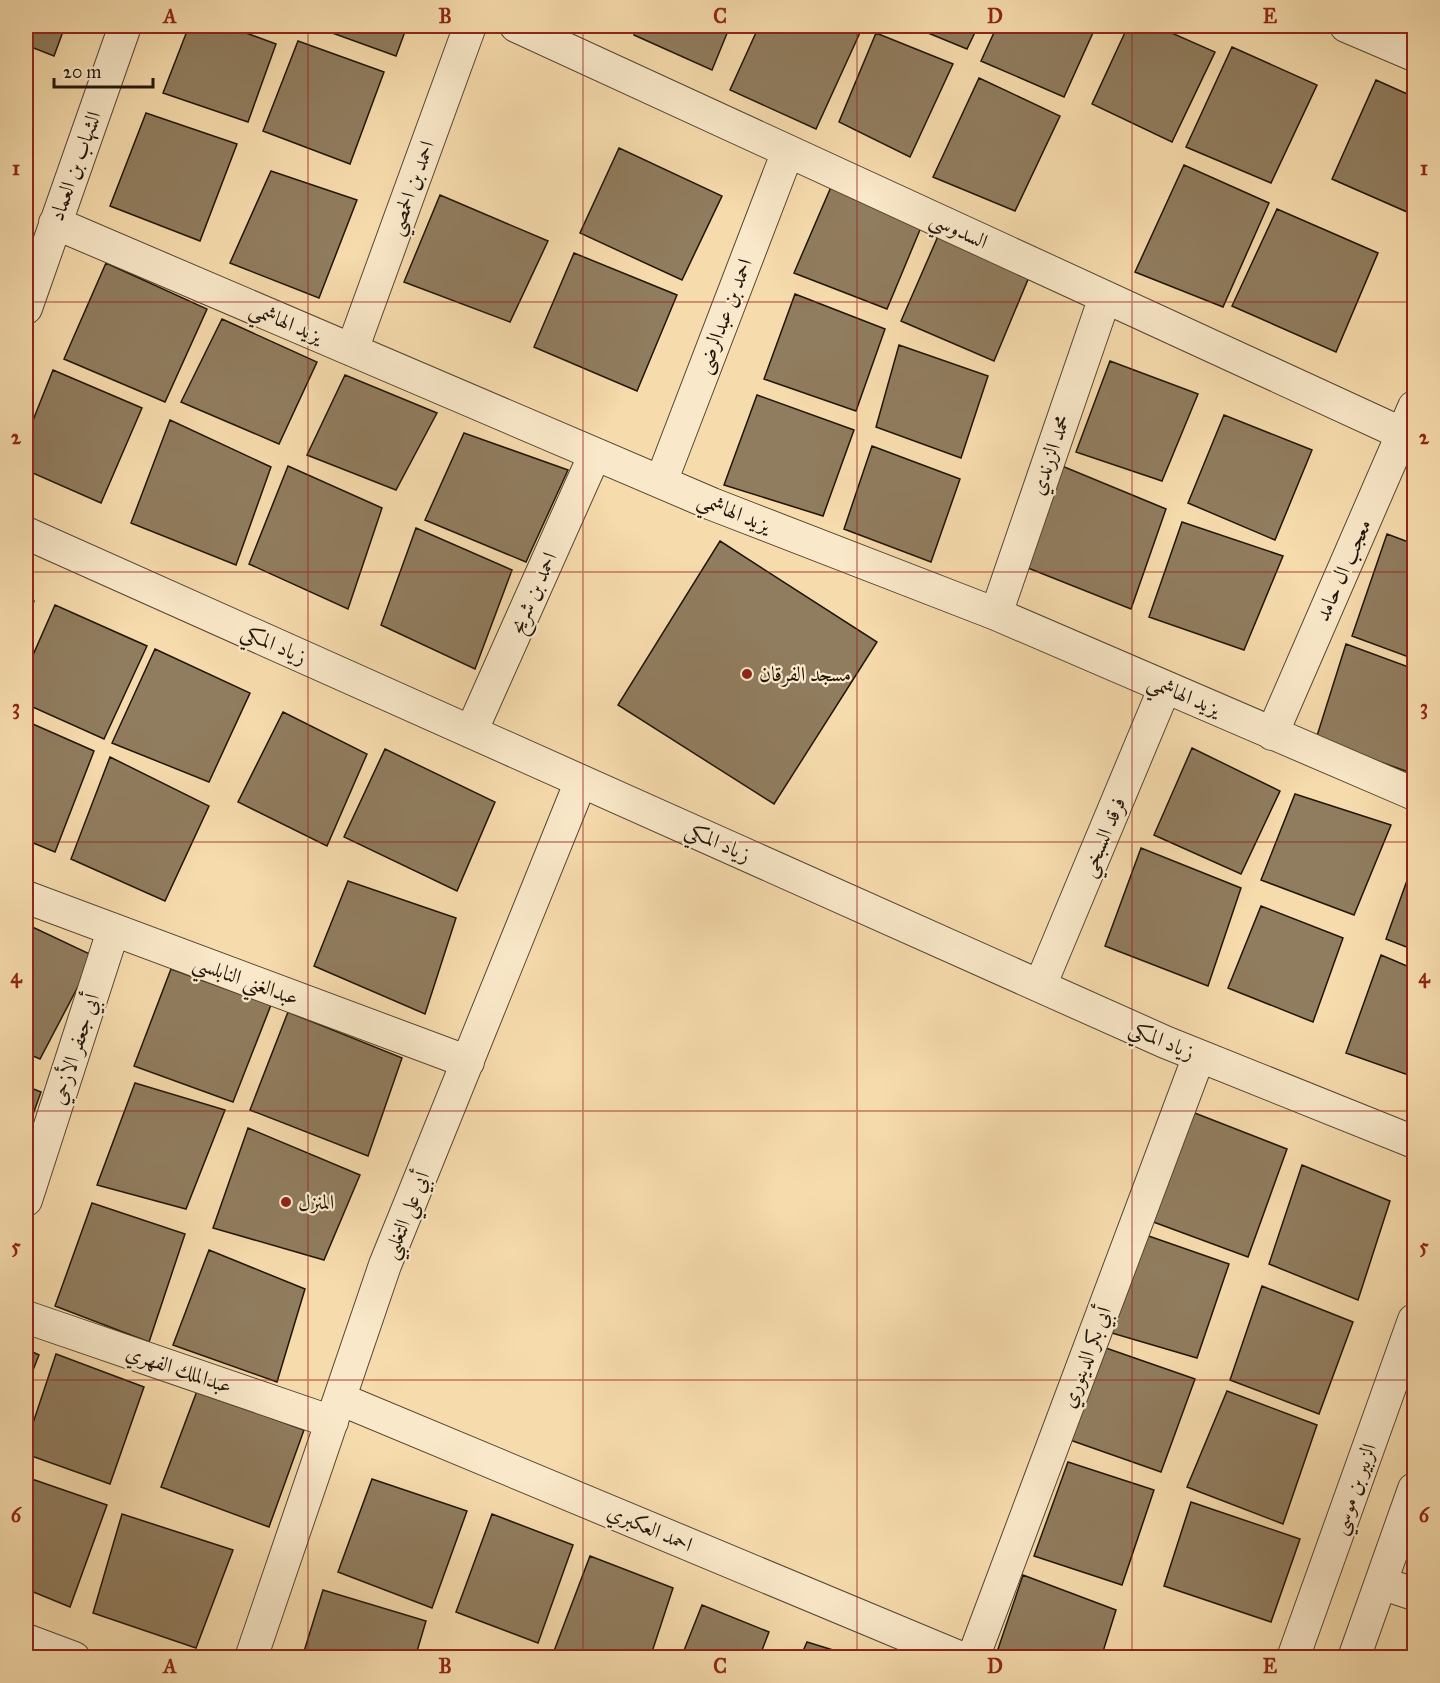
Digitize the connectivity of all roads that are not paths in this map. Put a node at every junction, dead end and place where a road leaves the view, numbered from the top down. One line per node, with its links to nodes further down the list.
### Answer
1 (125, 26): 7 (street, الشهاب بن العماد)
2 (471, 26): 10 (street, احمد بن الحمصي)
3 (516, 26): 6 (street, السدوسي)
4 (1346, 26): 5 (street)
5 (1414, 55)
6 (788, 150): 8 (street, السدوسي); 13 (street, احمد بن عبدالرضى)
7 (55, 223): 9 (street, الشهاب بن العماد); 10 (street, يزيد الهاشمي)
8 (1105, 297): 11 (street, السدوسي); 15 (street, محمد الزرندي)
9 (26, 308)
10 (352, 350): 12 (street, يزيد الهاشمي)
11 (1409, 421): 18 (street, معجب ال حامد)
12 (595, 454): 13 (street, يزيد الهاشمي); 17 (street, احمد بن شريح)
13 (661, 482): 15 (street, يزيد الهاشمي)
14 (26, 533): 17 (street, زياد المكي)
15 (996, 614): 16 (street, يزيد الهاشمي)
16 (1165, 687): 18 (street, يزيد الهاشمي); 23 (street, فرقد السبخي)
17 (471, 732): 19 (street, زياد المكي)
18 (1272, 734): 20 (street, يزيد الهاشمي)
19 (581, 781): 23 (street, زياد المكي); 25 (street, أبي علي التغلبي)
20 (1414, 794)
21 (26, 897): 22 (street, عبدالغني النابلسي)
22 (113, 932): 25 (street, عبدالغني النابلسي); 27 (street, أبي جعفر الأزحي)
23 (1040, 986): 24 (street, زياد المكي)
24 (1199, 1056): 26 (street, زياد المكي); 38 (street, أبي بكر الدينوري)
25 (468, 1062): 30 (street, أبي علي التغلبي)
26 (1414, 1142)
27 (26, 1200)
28 (26, 1317): 30 (street, عبدالملك الفهري)
29 (1414, 1320): 39 (street, الزبير بن موسي)
30 (336, 1410): 36 (street, أبي علي التغلبي); 37 (street, احمد العكبري)
31 (1414, 1489): 32 (street)
32 (1381, 1583): 33 (street); 40 (street)
33 (1414, 1593)
34 (26, 1640): 35 (street)
35 (74, 1658)
36 (251, 1658)
37 (961, 1658)
38 (973, 1658)
39 (1293, 1658)
40 (1354, 1658)

